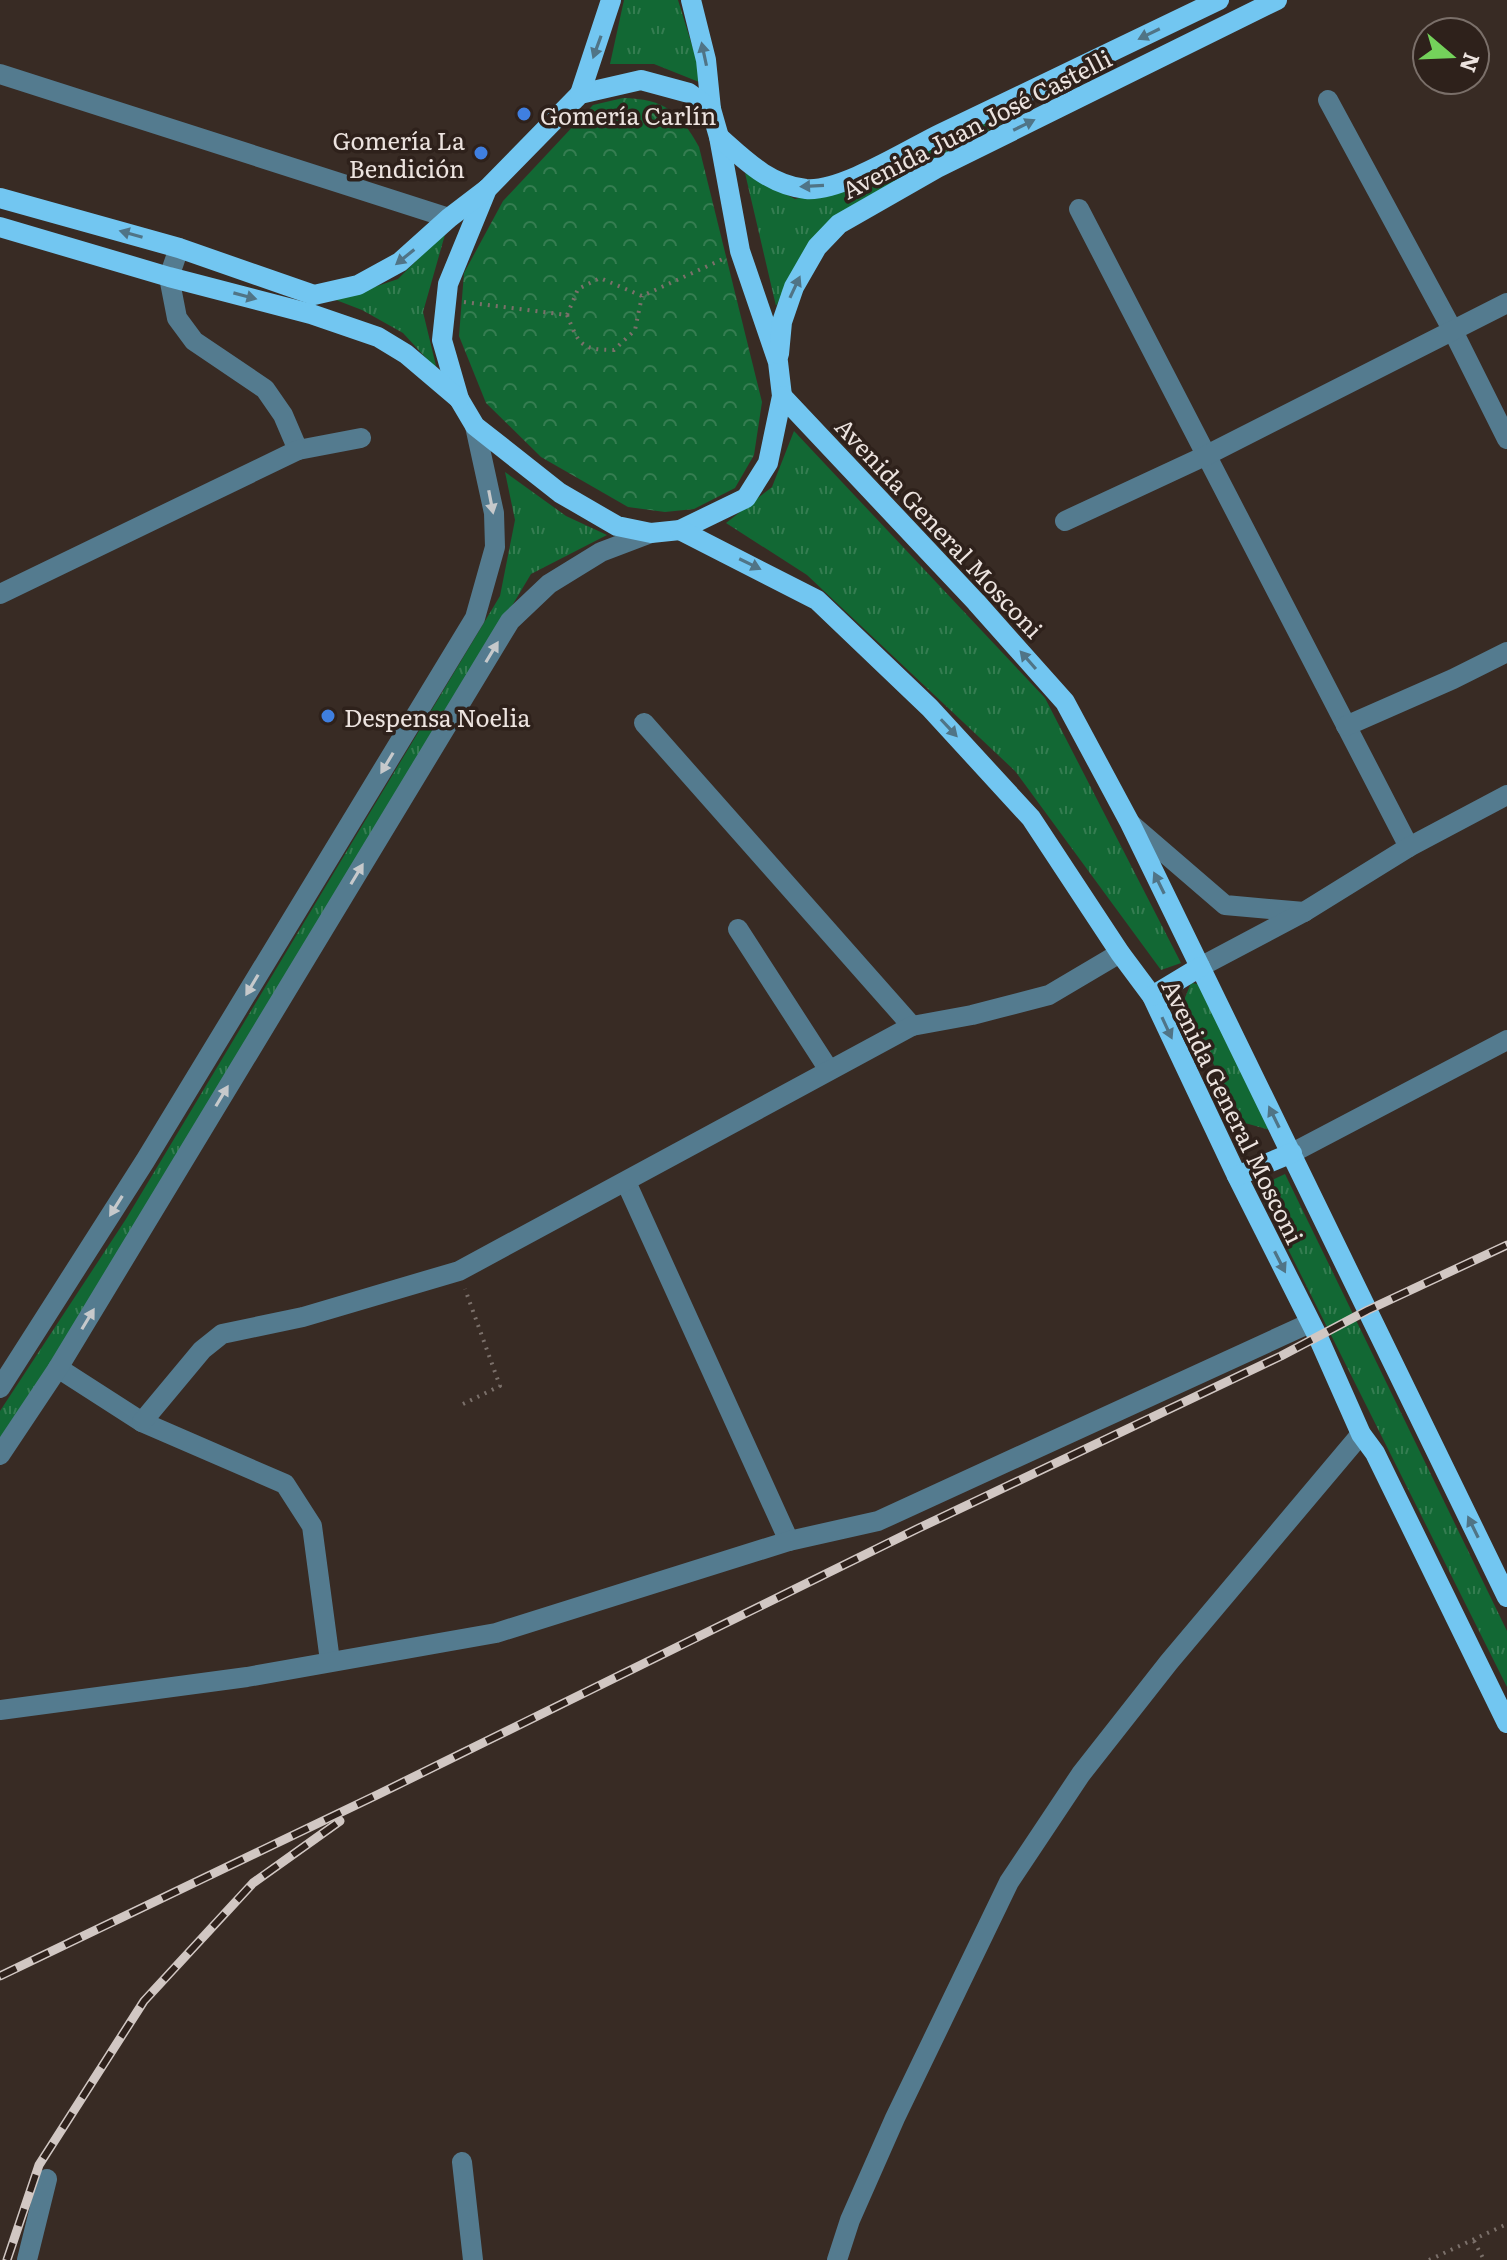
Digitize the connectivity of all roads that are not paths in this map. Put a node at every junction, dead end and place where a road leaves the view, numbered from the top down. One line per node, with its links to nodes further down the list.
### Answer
1 (611, 0): 6 (main road, one-way to 6)
2 (691, 0): 8 (main road, one-way to 2)
3 (1219, 0): 9 (main road, Avenida Juan José Castelli, one-way to 9)
4 (1277, 0): 19 (main road, Avenida Juan José Castelli, one-way to 4)
5 (0, 74): 13 (street)
6 (580, 94): 8 (main road); 10 (main road)
7 (1328, 100): 18 (street)
8 (711, 109): 9 (main road)
9 (719, 137): 19 (main road)
10 (487, 189): 13 (main road); 21 (main road)
11 (0, 198): 15 (main road, one-way to 11)
12 (1079, 209): 26 (street)
13 (449, 218): 15 (main road, one-way to 15)
14 (0, 227): 16 (main road)
15 (179, 248): 16 (street)
16 (169, 277): 21 (main road, one-way to 21); 25 (street)
17 (1507, 303): 18 (street)
18 (1453, 331): 24 (street); 26 (street)
19 (778, 362): 20 (main road)
20 (782, 396): 28 (main road); 35 (main road, Avenida General Mosconi, one-way to 20)
21 (459, 399): 22 (main road)
22 (475, 426): 29 (main road); 50 (street, one-way to 50)
23 (361, 438): 25 (street)
24 (1507, 439)
25 (298, 450): 30 (street)
26 (1207, 455): 27 (street); 33 (street)
27 (1065, 521)
28 (680, 530): 29 (main road); 39 (main road, Avenida General Mosconi, one-way to 39)
29 (651, 533): 49 (street, one-way to 29)
30 (0, 594)
31 (1507, 652): 33 (street)
32 (644, 723): 42 (street)
33 (1346, 726): 36 (street)
34 (1507, 795): 36 (street)
35 (1130, 823): 37 (street); 40 (main road, Avenida General Mosconi, one-way to 35)
36 (1409, 847): 37 (street)
37 (1304, 912): 40 (street)
38 (738, 929): 44 (street)
39 (1120, 953): 41 (main road, Avenida General Mosconi); 42 (street)
40 (1200, 967): 41 (main road); 45 (main road, Avenida General Mosconi, one-way to 40)
41 (1152, 996): 46 (main road, Avenida General Mosconi, one-way to 46)
42 (912, 1026): 44 (street)
43 (1507, 1040): 45 (street)
44 (829, 1070): 47 (street)
45 (1292, 1153): 46 (main road); 55 (main road, Avenida General Mosconi, one-way to 45)
46 (1237, 1176): 48 (main road, Avenida General Mosconi, one-way to 48)
47 (626, 1182): 51 (street); 54 (street)
48 (1310, 1323): 52 (main road, Avenida General Mosconi); 54 (street)
49 (58, 1368): 51 (street); 53 (street)
50 (0, 1388)
51 (142, 1422): 56 (street)
52 (1361, 1434): 58 (main road, Avenida General Mosconi); 63 (street)
53 (0, 1455)
54 (789, 1541): 56 (street)
55 (1507, 1597)
56 (330, 1661): 57 (street)
57 (0, 1710)
58 (1507, 1723)
59 (462, 2162): 62 (street)
60 (47, 2179): 61 (street)
61 (27, 2260)
62 (473, 2260)
63 (837, 2260)

